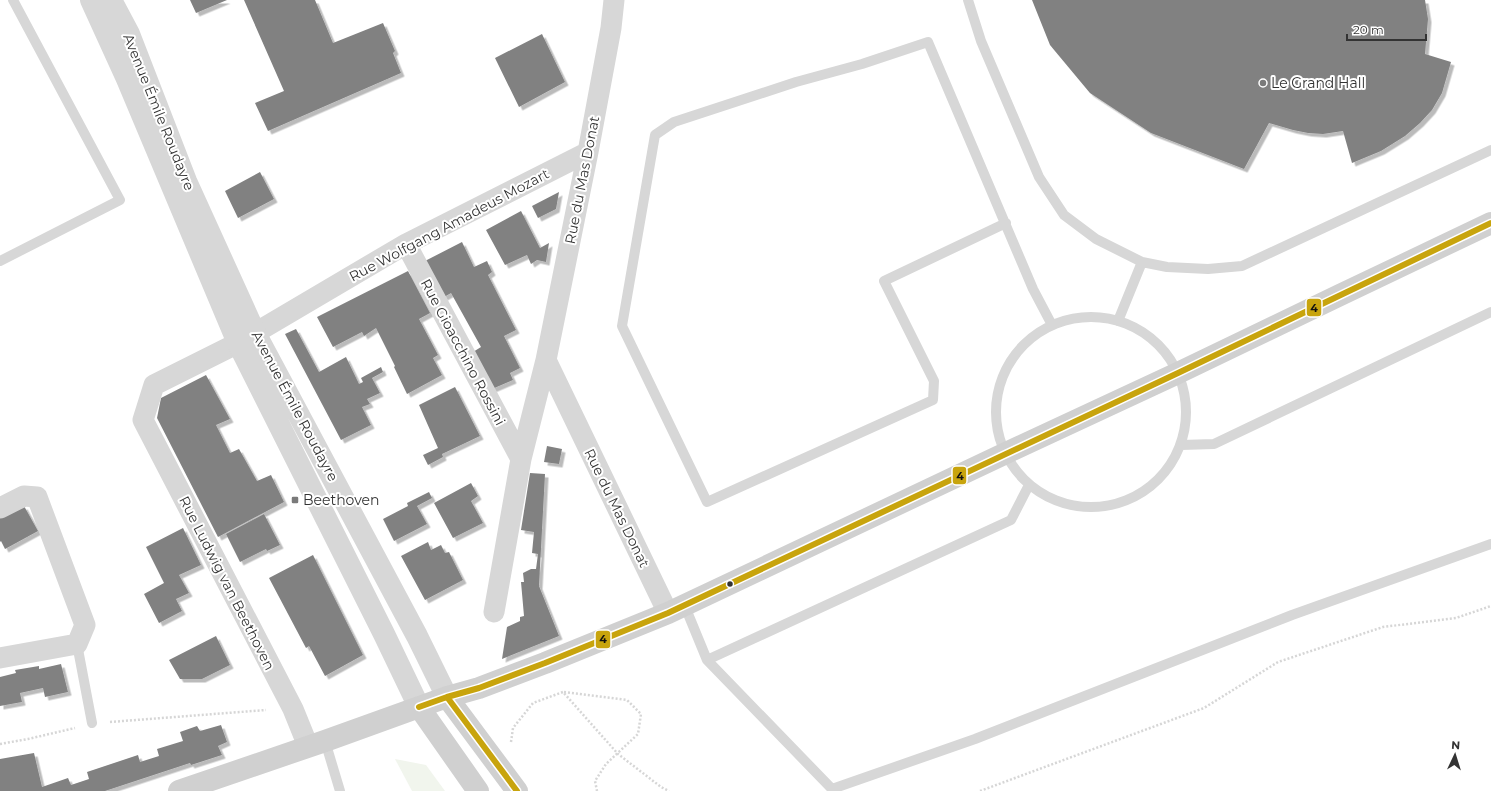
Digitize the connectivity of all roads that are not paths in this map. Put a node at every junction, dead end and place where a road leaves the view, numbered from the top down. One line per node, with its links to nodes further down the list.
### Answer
1 (13, 0): 11 (lane)
2 (91, 0): 16 (street, Avenue Émile Roudayre)
3 (111, 0): 16 (street, Avenue Émile Roudayre)
4 (614, 0): 7 (street, Rue du Mas Donat)
5 (968, 0): 12 (lane)
6 (1491, 150): 12 (lane)
7 (588, 152): 10 (street, Rue Wolfgang Amadeus Mozart); 17 (street, Rue du Mas Donat)
8 (1006, 223): 8 (lane); 15 (lane)
9 (1491, 223): 18 (main road)
10 (406, 244): 16 (street, Rue Wolfgang Amadeus Mozart); 22 (street, Rue Gioacchino Rossini)
11 (0, 261)
12 (1142, 262): 14 (lane)
13 (1491, 312): 20 (lane)
14 (1118, 321): 15 (lane); 18 (lane)
15 (1052, 325): 21 (lane)
16 (246, 338): 19 (street, Rue Wolfgang Amadeus Mozart); 31 (street, Avenue Émile Roudayre); 32 (street, Avenue Émile Roudayre)
17 (546, 360): 22 (street, Rue du Mas Donat); 26 (street, Rue du Mas Donat)
18 (1178, 374): 20 (lane); 21 (main road)
19 (143, 420): 34 (street, Rue Ludwig van Beethoven)
20 (1181, 445): 23 (lane)
21 (1004, 454): 23 (lane); 26 (main road)
22 (521, 459): 27 (street, Rue du Mas Donat)
23 (1029, 485): 30 (lane)
24 (0, 508): 28 (street)
25 (1491, 544): 30 (lane)
26 (676, 609): 30 (lane); 31 (main road)
27 (494, 612)
28 (77, 644): 29 (street); 33 (lane)
29 (0, 658)
30 (707, 660)
31 (447, 697): 32 (main road); 38 (main road, Avenue Émile Roudayre)
32 (419, 707): 34 (main road); 37 (main road, Avenue Émile Roudayre)
33 (92, 724)
34 (317, 743): 35 (main road); 36 (lane)
35 (179, 791)
36 (340, 791)
37 (478, 791)
38 (517, 791)

